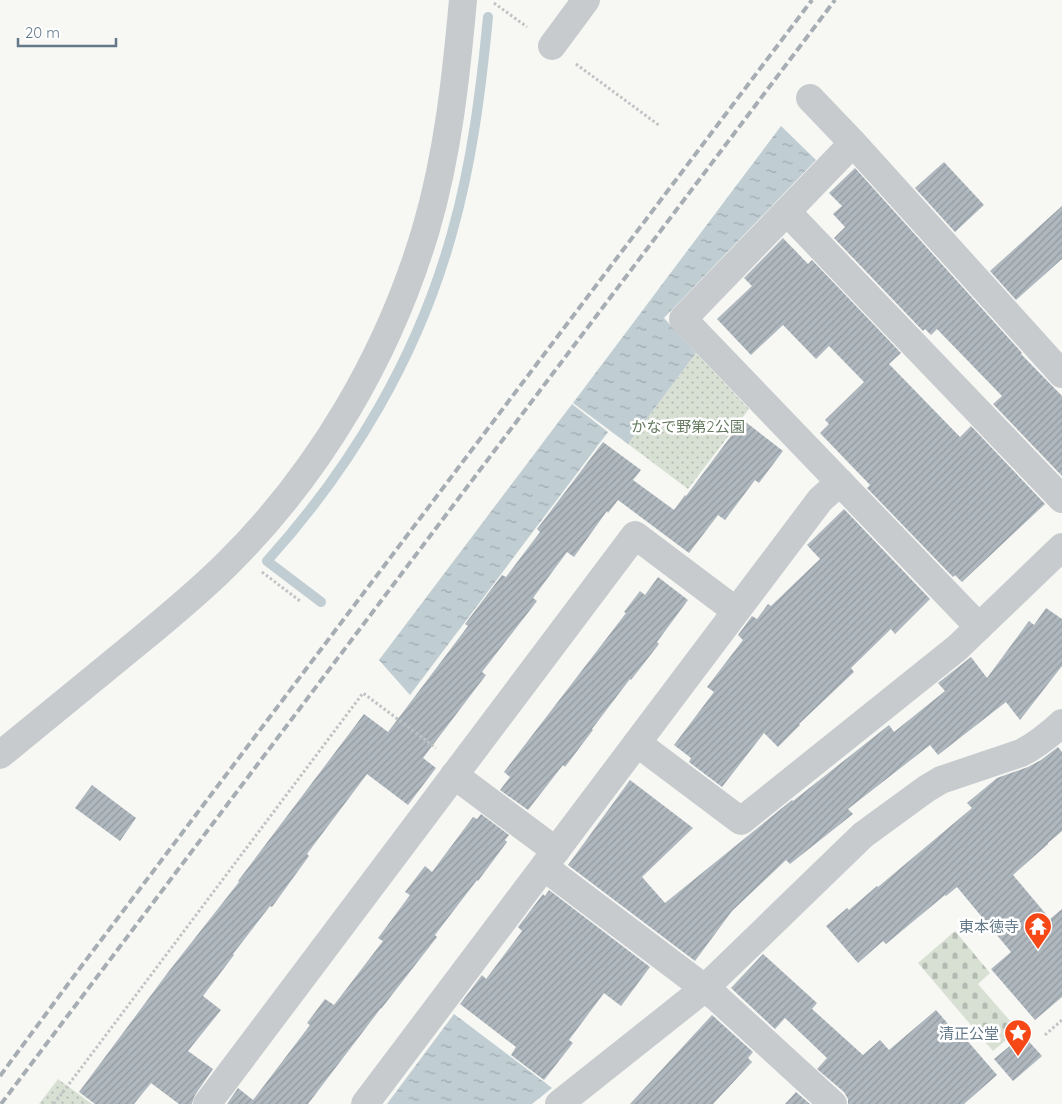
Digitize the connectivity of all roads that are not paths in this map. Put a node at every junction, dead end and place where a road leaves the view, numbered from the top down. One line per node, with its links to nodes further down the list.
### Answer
1 (463, 0): 15 (street)
2 (586, 0): 3 (street)
3 (552, 46)
4 (810, 98): 5 (street)
5 (853, 142): 6 (street); 7 (street)
6 (787, 212): 8 (street); 9 (street)
7 (1062, 374)
8 (840, 482): 11 (street); 12 (street)
9 (1062, 499)
10 (1062, 548): 12 (street)
11 (736, 611): 14 (street); 16 (street)
12 (979, 627): 14 (street)
13 (1062, 723): 18 (street)
14 (637, 743): 17 (street)
15 (0, 755)
16 (457, 770): 17 (street); 19 (street)
17 (550, 859): 18 (street); 20 (street)
18 (705, 988): 21 (street); 22 (street)
19 (207, 1104)
20 (365, 1104)
21 (559, 1104)
22 (833, 1104)

